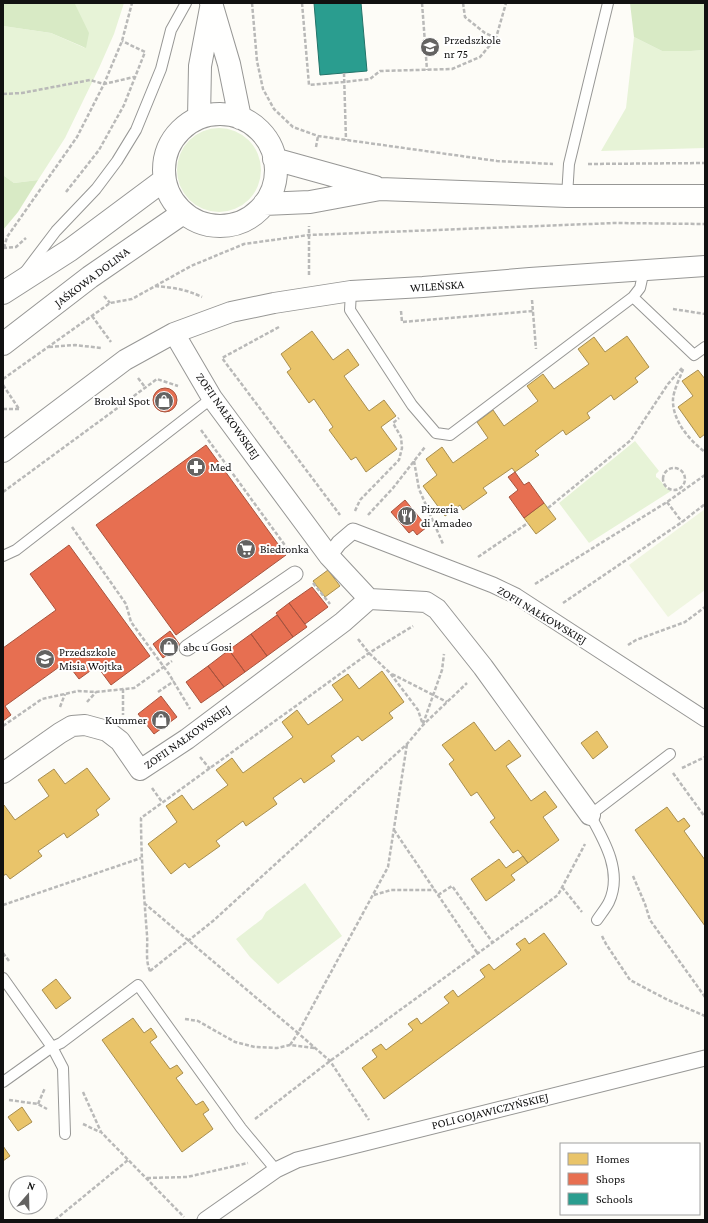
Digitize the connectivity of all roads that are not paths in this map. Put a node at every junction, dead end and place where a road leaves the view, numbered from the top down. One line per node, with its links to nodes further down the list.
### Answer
1 (186, 3): 15 (lane)
2 (608, 3): 9 (lane)
3 (211, 4): 4 (street); 5 (street)
4 (199, 118): 5 (street); 7 (street)
5 (240, 118): 6 (street)
6 (274, 158): 8 (street); 11 (street)
7 (164, 180): 12 (street); 15 (street)
8 (380, 189): 9 (street); 11 (street)
9 (567, 196): 10 (street)
10 (705, 196)
11 (264, 204): 12 (street)
12 (183, 213): 19 (street, JAŚKOWA DOLINA)
13 (705, 266): 14 (street, WILEŃSKA)
14 (644, 270): 16 (street, WILEŃSKA); 17 (lane)
15 (9, 288)
16 (351, 291): 17 (lane); 18 (street, WILEŃSKA)
17 (634, 297): 20 (lane)
18 (174, 333): 21 (street, ZOFII NAŁKOWSKIEJ); 22 (street)
19 (3, 344)
20 (705, 347)
21 (212, 398): 23 (lane); 24 (street, ZOFII NAŁKOWSKIEJ)
22 (3, 452)
23 (3, 556)
24 (329, 556): 26 (street, ZOFII NAŁKOWSKIEJ); 28 (street, ZOFII NAŁKOWSKIEJ)
25 (299, 570): 27 (street)
26 (369, 600): 30 (street, ZOFII NAŁKOWSKIEJ); 31 (street)
27 (187, 648)
28 (705, 719)
29 (670, 754): 31 (lane)
30 (3, 773)
31 (590, 815): 32 (lane)
32 (598, 920)
33 (3, 978): 34 (lane)
34 (52, 1047): 36 (lane); 37 (lane); 38 (lane)
35 (705, 1058): 38 (street, POLI GOJAWICZYŃSKIEJ)
36 (3, 1082)
37 (64, 1134)
38 (276, 1170): 39 (street, POLI GOJAWICZYŃSKIEJ)
39 (205, 1220)

